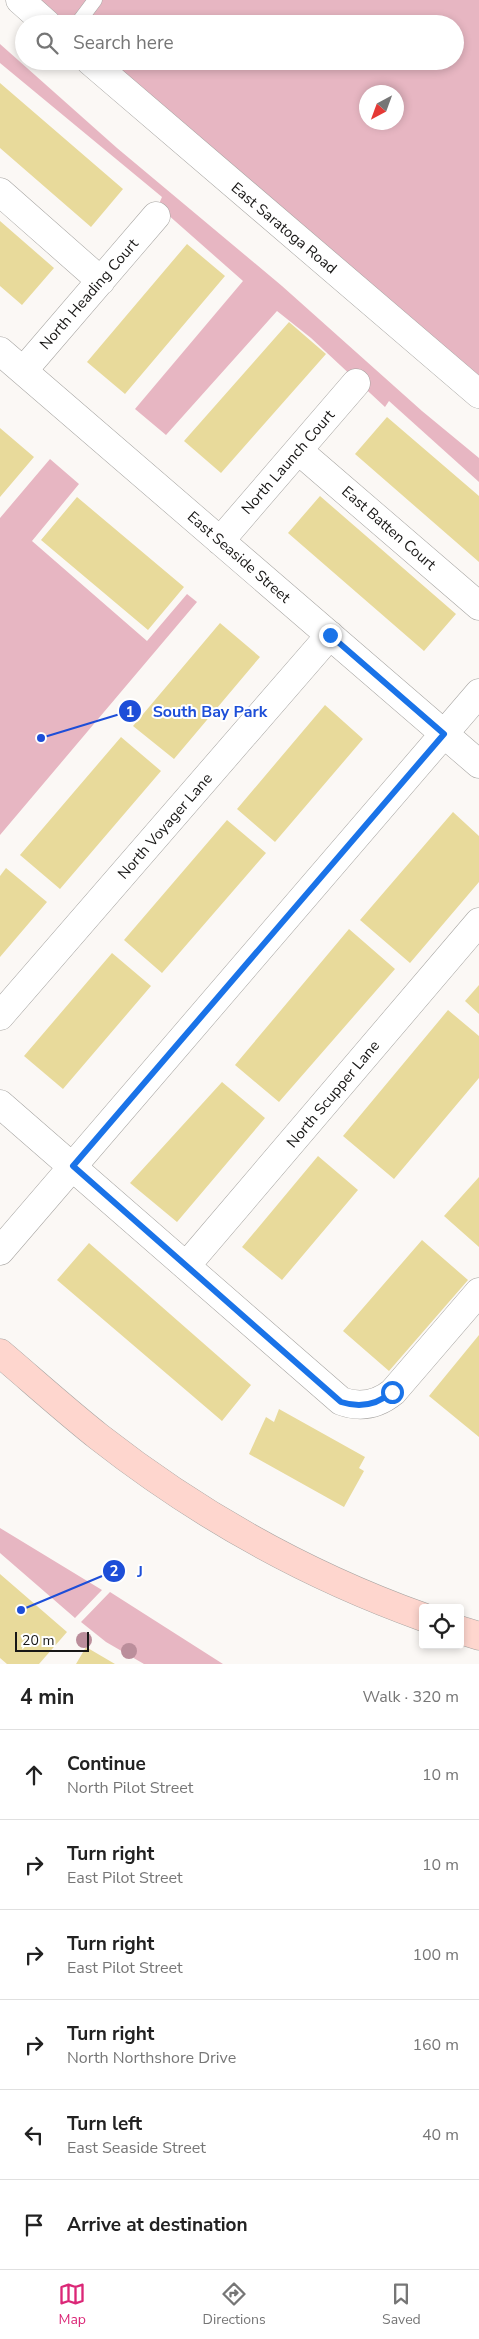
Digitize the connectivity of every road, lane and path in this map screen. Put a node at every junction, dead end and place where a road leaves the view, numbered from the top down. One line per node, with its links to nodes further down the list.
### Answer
1 (20, 0): 3 (street)
2 (95, 0): 4 (lane)
3 (37, 15)
4 (84, 15)
5 (101, 70): 12 (street, East Saratoga Road)
6 (0, 192): 8 (street)
7 (156, 216): 8 (street, North Heading Court)
8 (101, 281): 10 (street, North Heading Court)
9 (1, 353): 10 (street, East Seaside Street)
10 (23, 371): 14 (street, East Seaside Street)
11 (356, 383): 13 (street, North Launch Court)
12 (479, 394)
13 (298, 451): 14 (street, North Launch Court); 15 (street, East Batten Court)
14 (220, 541): 16 (street, East Seaside Street)
15 (479, 606)
16 (330, 635): 18 (street, East Seaside Street); 21 (street, North Voyager Lane)
17 (479, 693): 18 (street)
18 (444, 734): 19 (street, East Seaside Street); 23 (street)
19 (479, 764)
20 (479, 922): 25 (street, North Scupper Lane)
21 (0, 1016)
22 (0, 1104): 23 (street)
23 (73, 1166): 24 (street); 25 (street)
24 (0, 1251)
25 (186, 1266): 26 (street)
26 (479, 1292)
27 (0, 1353): 28 (main road)
28 (419, 1615)
29 (464, 1631): 30 (main road)
30 (479, 1636)

